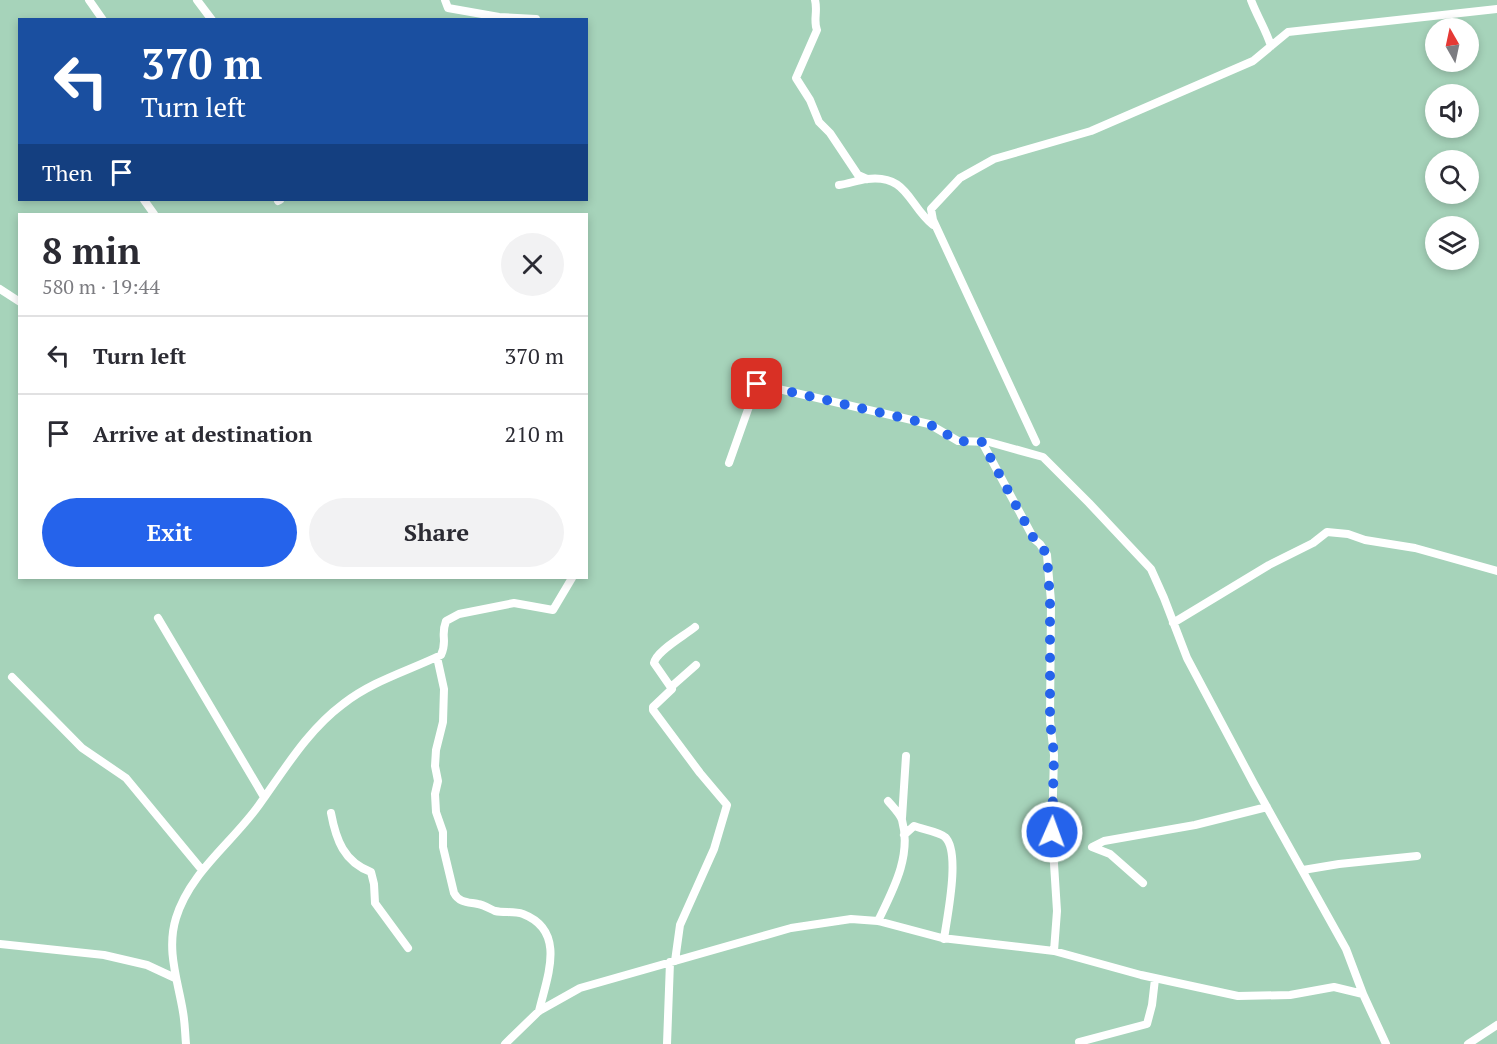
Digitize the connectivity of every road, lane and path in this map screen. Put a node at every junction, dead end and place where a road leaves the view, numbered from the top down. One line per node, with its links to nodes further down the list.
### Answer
1 (89, 0): 7 (street)
2 (197, 0): 8 (street)
3 (445, 0): 9 (street)
4 (816, 0): 11 (street)
5 (1251, 0): 10 (street)
6 (1497, 9): 10 (street)
7 (102, 18)
8 (210, 18)
9 (518, 18)
10 (1271, 46): 13 (street)
11 (867, 179): 12 (street); 13 (street)
12 (839, 185)
13 (933, 220): 19 (street)
14 (0, 289): 15 (street)
15 (18, 301)
16 (762, 367): 17 (street)
17 (757, 384): 18 (street); 20 (street)
18 (982, 442): 24 (street); 45 (street)
19 (1036, 442)
20 (729, 463)
21 (1497, 570): 24 (street)
22 (571, 579): 26 (street)
23 (158, 618): 31 (street)
24 (1173, 623): 33 (street)
25 (695, 627): 29 (street)
26 (437, 657): 31 (street); 50 (street)
27 (696, 665): 29 (street)
28 (12, 677): 38 (street)
29 (672, 687): 46 (street)
30 (906, 756): 35 (street)
31 (264, 797): 38 (street)
32 (888, 801): 35 (street)
33 (1267, 807): 39 (street); 40 (street)
34 (331, 813): 44 (street)
35 (902, 818): 36 (street)
36 (904, 835): 41 (street); 42 (street)
37 (1417, 856): 39 (street)
38 (202, 870): 47 (street)
39 (1303, 870): 49 (street)
40 (1143, 883)
41 (878, 921): 42 (street); 46 (street)
42 (944, 939): 45 (street)
43 (0, 944): 47 (street)
44 (408, 948)
45 (1054, 951): 48 (street)
46 (673, 962): 50 (street); 55 (street)
47 (176, 978): 53 (street)
48 (1155, 979): 49 (street); 52 (street)
49 (1362, 994): 56 (street)
50 (539, 1011): 54 (street)
51 (1497, 1025): 57 (street)
52 (1079, 1042)
53 (186, 1044)
54 (505, 1044)
55 (667, 1044)
56 (1386, 1044)
57 (1468, 1044)

